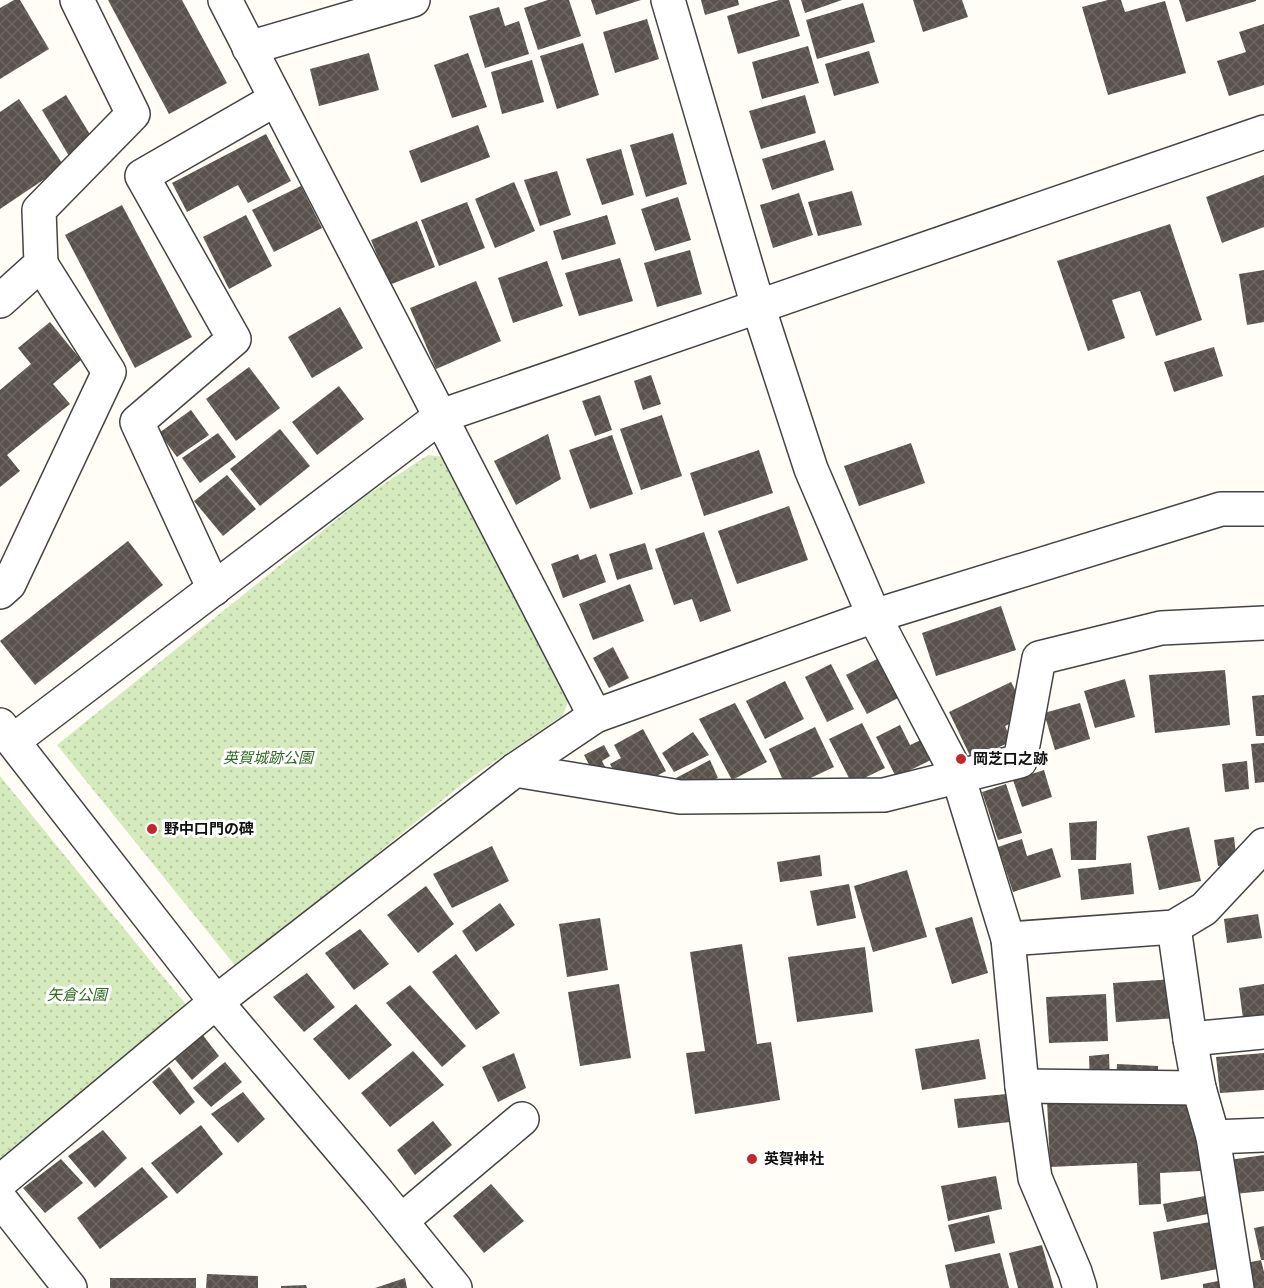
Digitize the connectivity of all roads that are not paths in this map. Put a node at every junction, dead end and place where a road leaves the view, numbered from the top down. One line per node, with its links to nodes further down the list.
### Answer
1 (77, 0): 8 (street)
2 (225, 0): 5 (street)
3 (413, 0): 5 (street)
4 (668, 0): 10 (street)
5 (249, 48): 6 (street)
6 (276, 99): 11 (street); 13 (street)
7 (1264, 132): 10 (street)
8 (41, 264): 9 (street); 14 (street)
9 (0, 301)
10 (758, 306): 11 (street); 15 (street)
11 (441, 416): 13 (street); 17 (street)
12 (1264, 508): 15 (street)
13 (214, 589): 18 (street)
14 (0, 592)
15 (874, 616): 17 (street); 20 (street)
16 (1264, 623): 20 (street)
17 (595, 716): 19 (street)
18 (7, 733): 24 (street)
19 (515, 771): 20 (street); 24 (street)
20 (958, 776): 23 (street)
21 (1264, 845): 22 (street)
22 (1174, 927): 23 (street); 26 (street)
23 (1008, 939): 27 (street)
24 (216, 1002): 32 (street); 34 (street)
25 (1264, 1032): 26 (street)
26 (1190, 1040): 28 (street)
27 (1022, 1086): 28 (street); 37 (street)
28 (1198, 1088): 31 (street)
29 (522, 1119): 34 (street)
30 (1264, 1135): 31 (street)
31 (1213, 1137): 38 (street)
32 (0, 1182)
33 (0, 1199): 35 (street)
34 (401, 1221): 36 (street)
35 (70, 1288)
36 (455, 1288)
37 (1080, 1288)
38 (1236, 1288)

